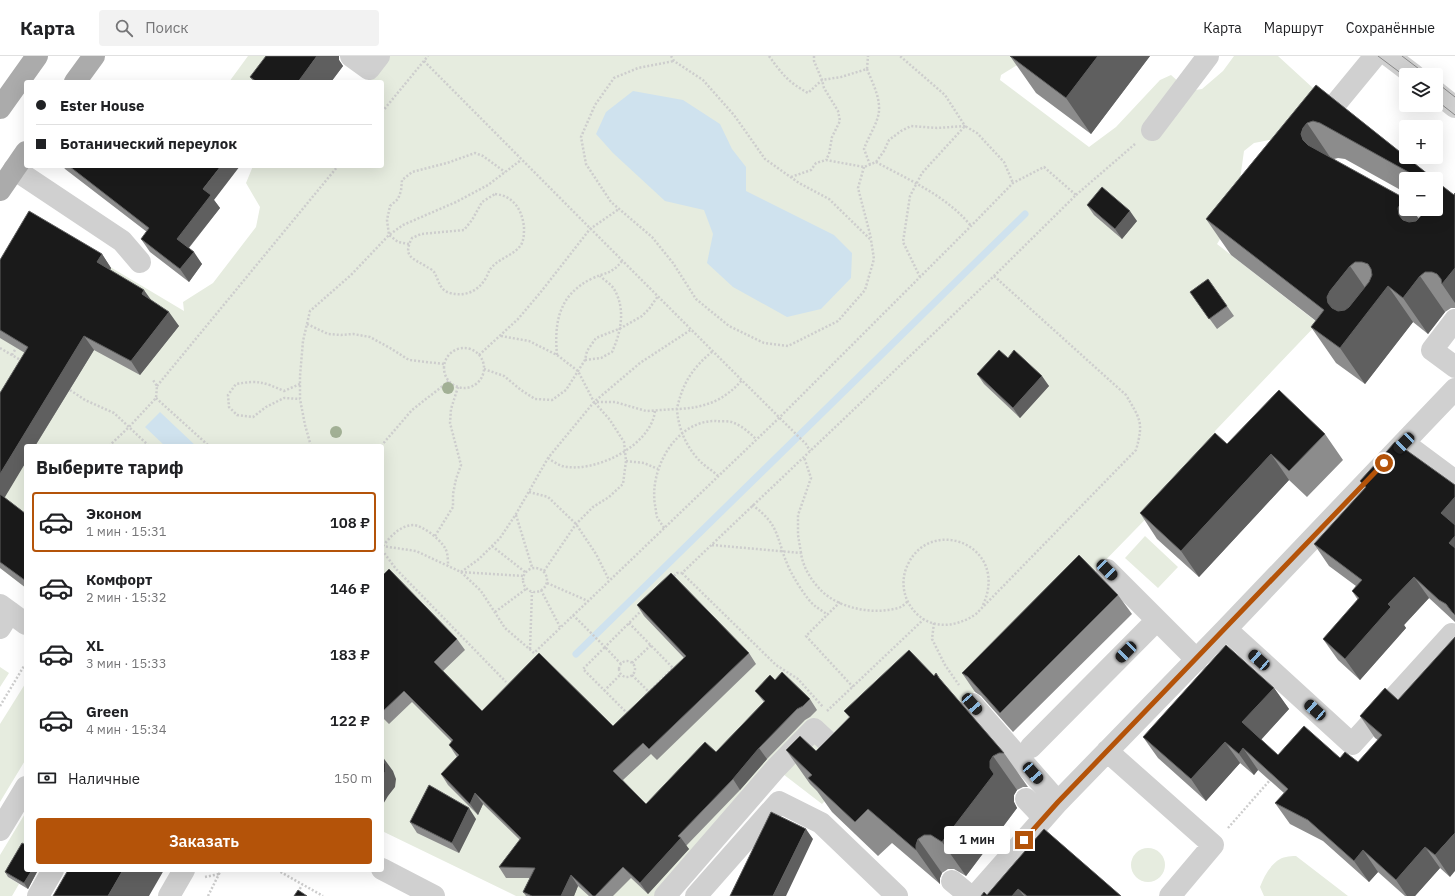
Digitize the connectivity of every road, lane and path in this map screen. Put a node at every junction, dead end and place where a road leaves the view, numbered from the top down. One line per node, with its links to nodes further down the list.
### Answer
1 (36, 56): 21 (main road)
2 (94, 56): 18 (main road)
3 (351, 56): 4 (street)
4 (379, 56)
5 (428, 56): 14 (path)
6 (671, 56): 15 (path)
7 (769, 56): 19 (path)
8 (814, 56): 19 (path)
9 (868, 56): 17 (path)
10 (900, 56): 24 (path)
11 (1208, 56): 25 (street)
12 (1375, 56): 26 (street)
13 (1390, 56): 16 (street)
14 (424, 61): 23 (path); 28 (path)
15 (674, 61): 36 (path); 41 (path)
16 (1405, 68)
17 (867, 69): 19 (path); 31 (path)
18 (76, 80)
19 (822, 80): 29 (path)
20 (1443, 98): 22 (street)
21 (1, 104)
22 (1455, 107)
23 (384, 110)
24 (965, 126): 30 (path); 37 (path); 38 (path)
25 (1152, 130): 40 (path)
26 (1305, 141)
27 (20, 160): 39 (main road)
28 (521, 160): 35 (path); 44 (path)
29 (826, 160): 32 (path); 36 (path)
30 (876, 162): 31 (path); 38 (path)
31 (870, 165): 32 (path)
32 (864, 167): 47 (path)
33 (30, 168): 50 (street)
34 (336, 168): 78 (path)
35 (505, 172): 45 (path); 45 (path)
36 (791, 177): 47 (path)
37 (1013, 183): 40 (path); 43 (path)
38 (916, 184): 43 (path); 53 (path)
39 (0, 190)
40 (1076, 195): 52 (path)
41 (619, 209): 44 (path); 47 (path)
42 (1418, 216): 46 (street)
43 (971, 226): 53 (path)
44 (590, 229): 49 (path); 59 (path)
45 (389, 235): 48 (path); 56 (path)
46 (1446, 237)
47 (871, 240)
48 (409, 244): 48 (path)
49 (622, 261): 51 (path); 54 (path)
50 (140, 262)
51 (600, 276): 57 (path); 65 (path)
52 (994, 276): 97 (path); 135 (path)
53 (920, 277): 87 (path)
54 (658, 296): 57 (path); 58 (path)
55 (1455, 320): 71 (street)
56 (307, 324): 69 (path); 77 (path)
57 (621, 328): 66 (path); 66 (path)
58 (692, 329): 62 (path); 84 (path)
59 (501, 336): 64 (path); 65 (path)
60 (0, 348): 63 (path)
61 (16, 348): 63 (path)
62 (713, 351): 75 (path); 85 (path)
63 (12, 355): 67 (path)
64 (479, 355): 69 (path); 72 (path)
65 (557, 355): 73 (path)
66 (585, 360): 73 (path)
67 (22, 361): 68 (path); 70 (path)
68 (28, 364)
69 (444, 364): 76 (path)
70 (18, 367)
71 (1455, 367)
72 (484, 369): 73 (path); 79 (path)
73 (578, 371): 84 (path)
74 (153, 380): 78 (path)
75 (742, 380): 85 (path); 87 (path)
76 (449, 381): 79 (path); 96 (path)
77 (300, 384): 83 (path); 83 (path)
78 (158, 386): 82 (path)
79 (458, 387): 110 (path)
80 (1455, 389): 91 (street)
81 (70, 390): 88 (path)
82 (156, 398): 88 (path); 94 (path)
83 (300, 400): 95 (path)
84 (594, 402): 86 (path); 98 (path); 100 (path)
85 (677, 409): 86 (path); 89 (path)
86 (655, 411): 98 (path)
87 (779, 418): 90 (path); 97 (path)
88 (129, 427): 92 (path); 93 (path)
89 (682, 434): 90 (path); 102 (path); 103 (path)
90 (756, 439): 103 (path)
91 (1404, 443): 104 (street); 145 (street)
92 (111, 444)
93 (147, 444)
94 (207, 444)
95 (310, 444)
96 (383, 444)
97 (810, 450): 99 (path)
98 (625, 451): 100 (path); 101 (path)
99 (804, 457): 106 (path); 117 (path)
100 (548, 458): 105 (path)
101 (626, 461): 102 (path); 108 (path)
102 (659, 469): 109 (path)
103 (718, 476): 109 (path)
104 (1455, 481)
105 (529, 492): 107 (path); 108 (path)
106 (752, 506): 112 (path); 116 (path)
107 (516, 514): 113 (path); 119 (path)
108 (576, 524): 121 (path); 127 (path)
109 (664, 528): 127 (path)
110 (435, 536): 111 (path); 118 (path)
111 (384, 544)
112 (712, 545): 116 (path); 124 (path)
113 (492, 546): 122 (path); 123 (path)
114 (384, 547): 118 (path)
115 (384, 550): 156 (path)
116 (783, 552): 117 (path); 139 (path)
117 (801, 553): 134 (path)
118 (448, 566): 122 (path)
119 (532, 567): 121 (path); 123 (path)
120 (1107, 570): 141 (street)
121 (544, 571): 128 (path)
122 (461, 572): 125 (path); 137 (path)
123 (525, 572): 125 (path)
124 (682, 573): 126 (path); 157 (path)
125 (523, 576): 129 (path)
126 (672, 579)
127 (609, 580): 132 (path)
128 (547, 583): 130 (path); 132 (path)
129 (526, 588): 131 (path); 137 (path)
130 (541, 590): 131 (path); 144 (path)
131 (532, 592): 149 (path)
132 (588, 601): 138 (path)
133 (908, 601): 134 (path); 135 (path); 140 (path)
134 (840, 602): 139 (path)
135 (983, 605): 143 (path)
136 (645, 606): 142 (path)
137 (495, 612): 149 (path)
138 (573, 615): 144 (path); 148 (path)
139 (828, 615): 157 (path)
140 (924, 619): 143 (path); 157 (path)
141 (1157, 620): 150 (street); 164 (street)
142 (629, 623): 147 (path); 148 (path)
143 (934, 623): 160 (path)
144 (560, 627): 149 (path)
145 (1226, 629): 146 (street); 150 (street)
146 (1455, 637)
147 (651, 645): 151 (path); 159 (path)
148 (605, 647): 152 (path); 158 (path)
149 (530, 650)
150 (1197, 660): 165 (street)
151 (632, 663): 152 (path); 155 (path)
152 (621, 664): 154 (path)
153 (24, 666): 162 (path)
154 (621, 674): 155 (path); 158 (path)
155 (632, 675): 159 (path)
156 (506, 682)
157 (853, 687)
158 (604, 691): 163 (path)
159 (649, 692): 161 (path)
160 (966, 695): 170 (street)
161 (643, 697)
162 (0, 706)
163 (632, 708)
164 (1031, 747)
165 (1108, 751): 170 (street); 172 (street)
166 (843, 756): 186 (street)
167 (1274, 775): 172 (path)
168 (24, 790): 171 (street)
169 (1026, 799): 170 (street)
170 (1051, 810): 190 (street)
171 (0, 830)
172 (1213, 845): 191 (street)
173 (384, 870): 180 (street)
174 (52, 872): 181 (street)
175 (183, 872): 182 (street)
176 (220, 872): 183 (path)
177 (280, 872): 179 (path)
178 (952, 880): 189 (street)
179 (302, 885): 184 (path); 185 (path)
180 (425, 894)
181 (38, 896)
182 (169, 896)
183 (208, 896)
184 (296, 896)
185 (323, 896)
186 (665, 896)
187 (696, 896): 188 (street)
188 (897, 896)
189 (970, 896)
190 (976, 896)
191 (1170, 896)

